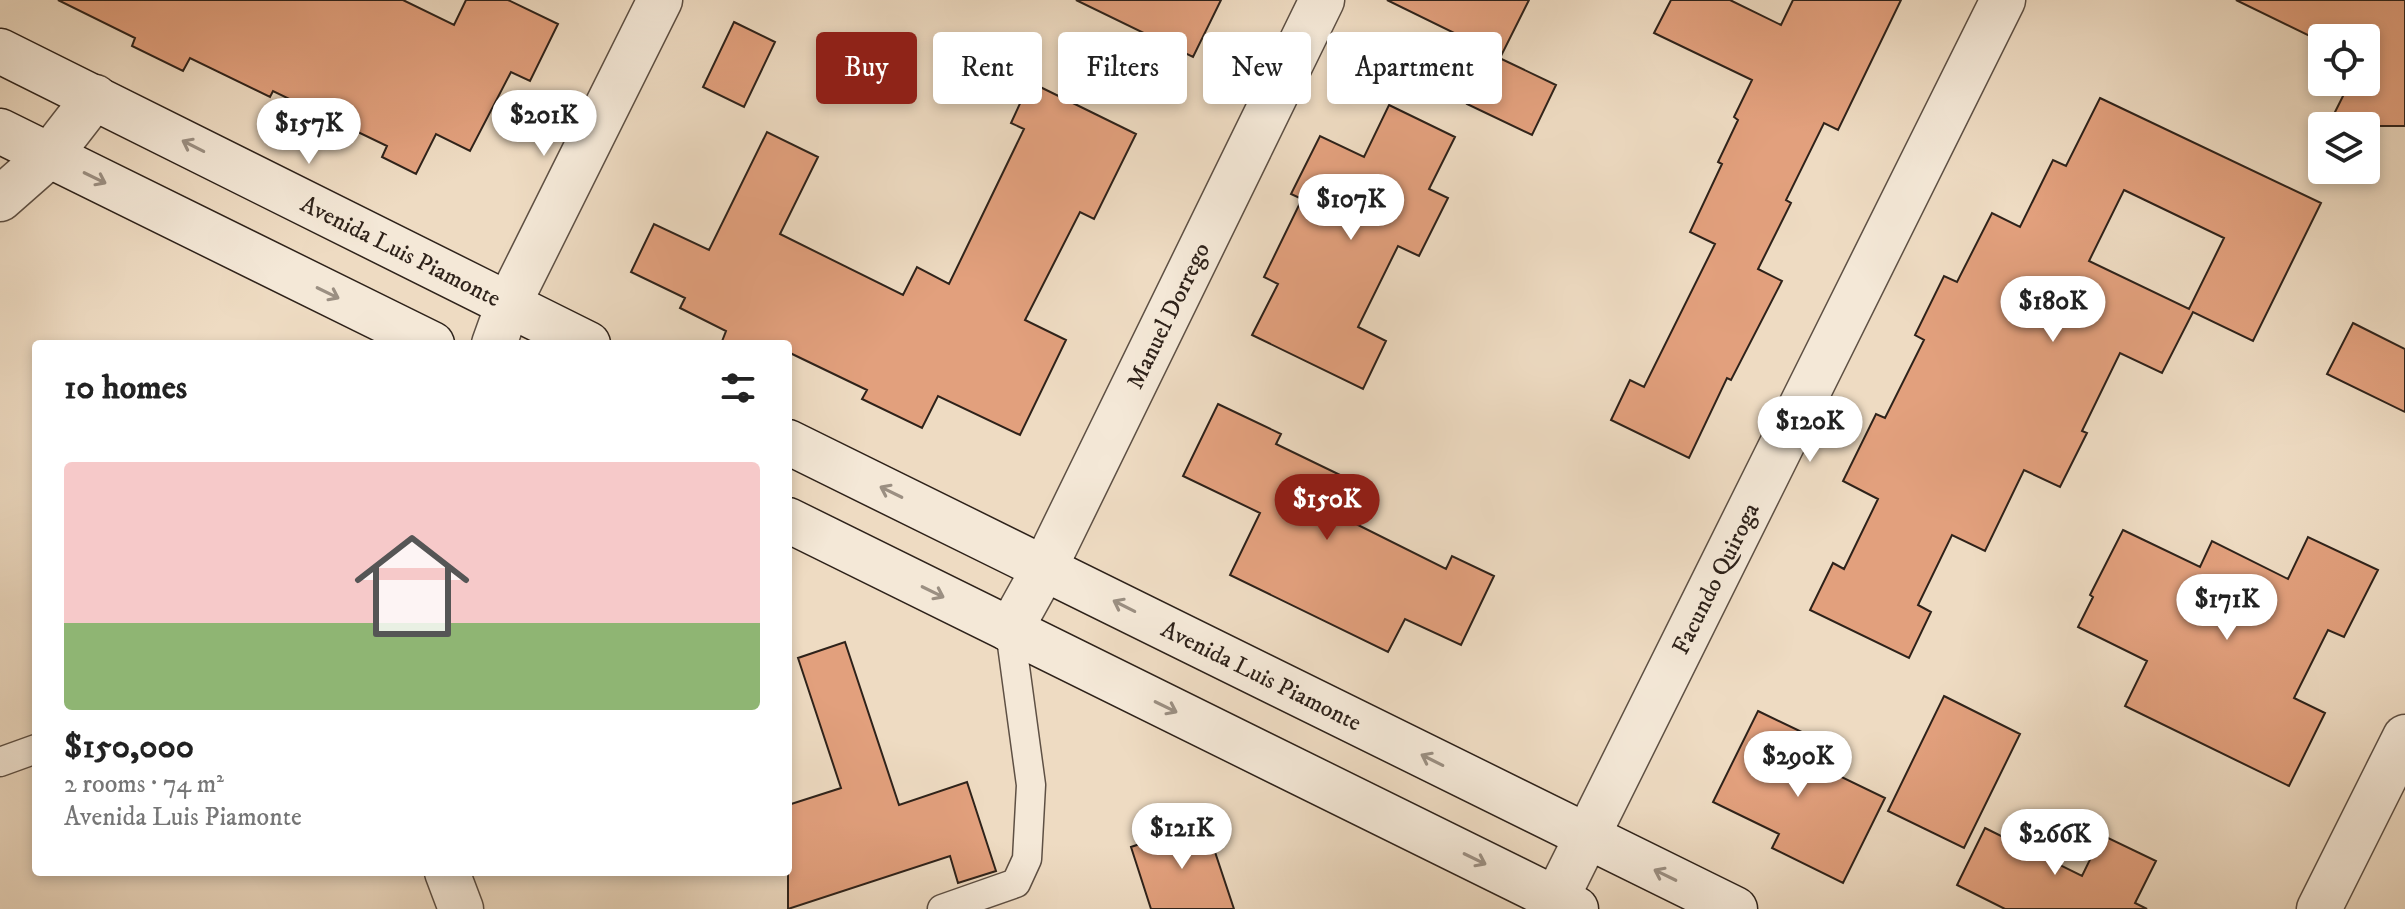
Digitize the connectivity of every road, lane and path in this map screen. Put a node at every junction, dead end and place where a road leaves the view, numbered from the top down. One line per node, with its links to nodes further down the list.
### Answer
1 (660, 0): 9 (street)
2 (1322, 0): 14 (street, Manuel Dorrego)
3 (2003, 0): 19 (street, Facundo Quiroga)
4 (0, 51): 5 (street, Avenida Luis Piamonte)
5 (95, 97): 7 (street); 9 (street, Avenida Luis Piamonte, one-way to 5)
6 (0, 131): 7 (street)
7 (50, 155): 8 (street); 10 (street, one-way to 10)
8 (0, 199)
9 (501, 324): 11 (street, Avenida Luis Piamonte)
10 (424, 340)
11 (570, 340)
12 (792, 444): 14 (street, Avenida Luis Piamonte, one-way to 12)
13 (792, 522): 15 (street, one-way to 15)
14 (1045, 567): 15 (street, Manuel Dorrego); 19 (street, Avenida Luis Piamonte, one-way to 14)
15 (1010, 630): 21 (street, one-way to 21); 23 (lane)
16 (2405, 737): 25 (street)
17 (32, 750): 18 (lane)
18 (0, 762)
19 (1586, 837): 21 (street, Facundo Quiroga); 24 (street, Avenida Luis Piamonte, one-way to 19)
20 (449, 876): 22 (street)
21 (1566, 904)
22 (461, 909)
23 (942, 909)
24 (1735, 909)
25 (2319, 909)

